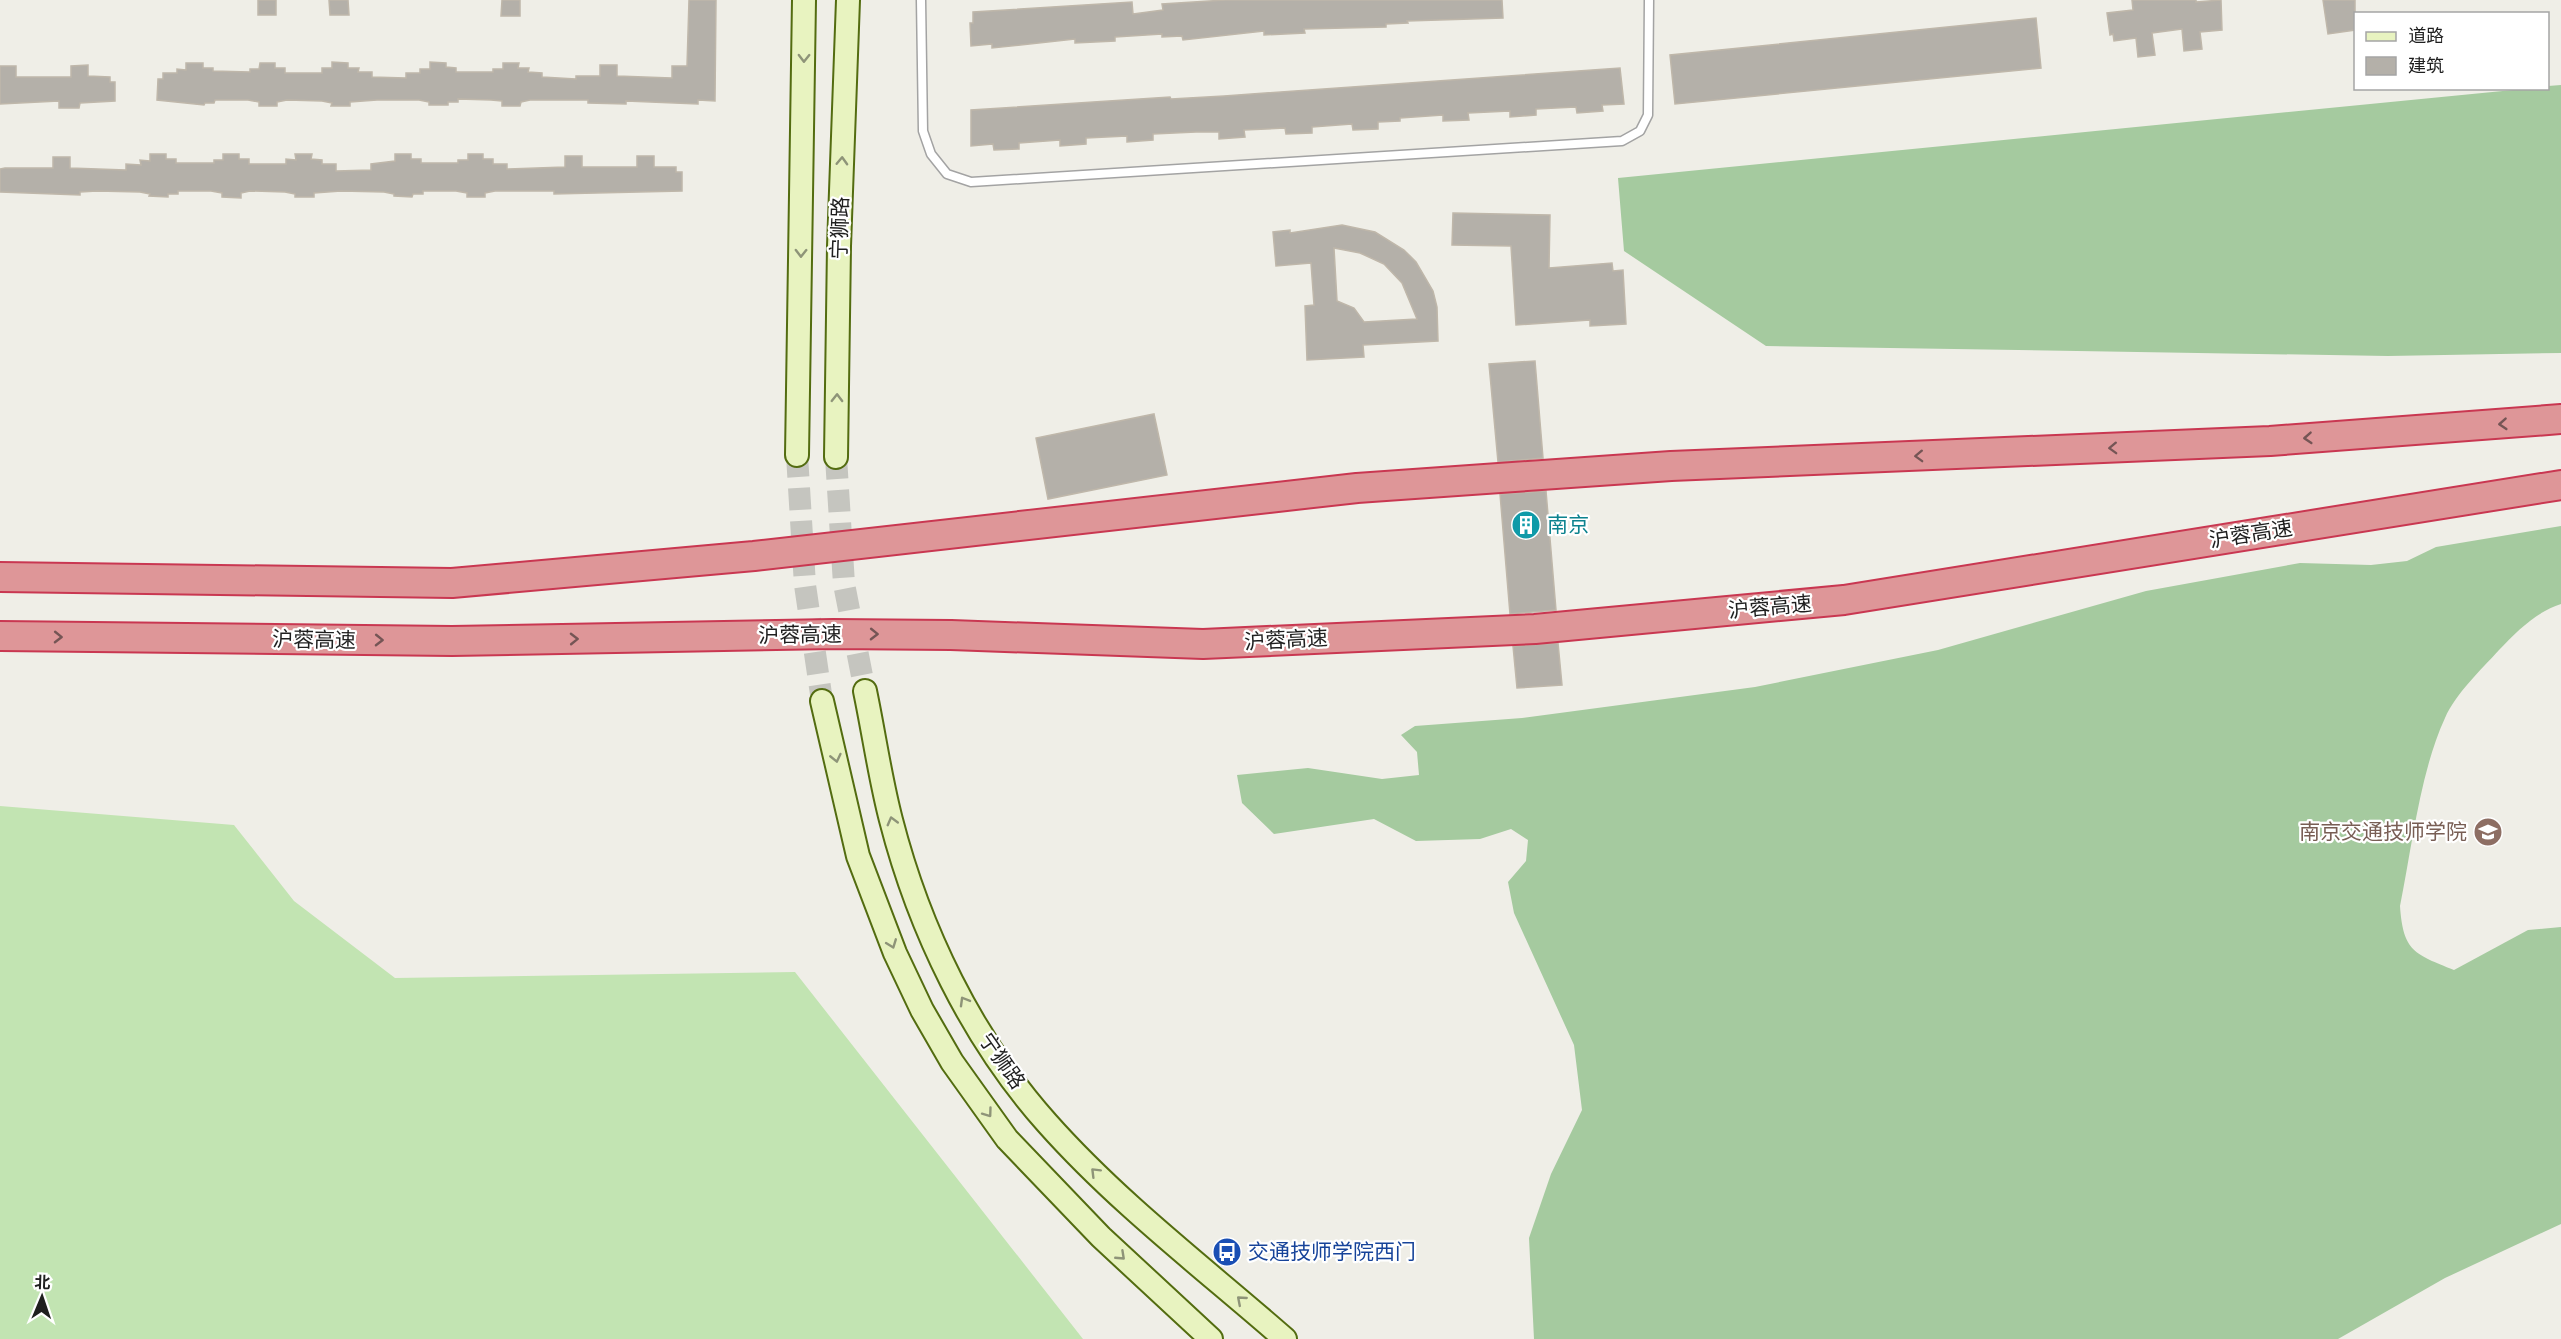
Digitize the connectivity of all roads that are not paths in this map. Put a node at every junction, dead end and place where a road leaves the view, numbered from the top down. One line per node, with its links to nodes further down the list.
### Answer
1 (804, 0): 6 (main road, 宁狮路, one-way to 6)
2 (848, 0): 7 (main road, 宁狮路, one-way to 2)
3 (921, 0): 4 (lane)
4 (1649, 0)
5 (2561, 419): 9 (highway, one-way to 9)
6 (797, 455)
7 (836, 457)
8 (2561, 485): 10 (highway, 沪蓉高速, one-way to 8)
9 (0, 577)
10 (0, 636)
11 (865, 691): 14 (main road, 宁狮路, one-way to 11)
12 (822, 701): 13 (main road, 宁狮路, one-way to 13)
13 (1211, 1339)
14 (1285, 1339)

